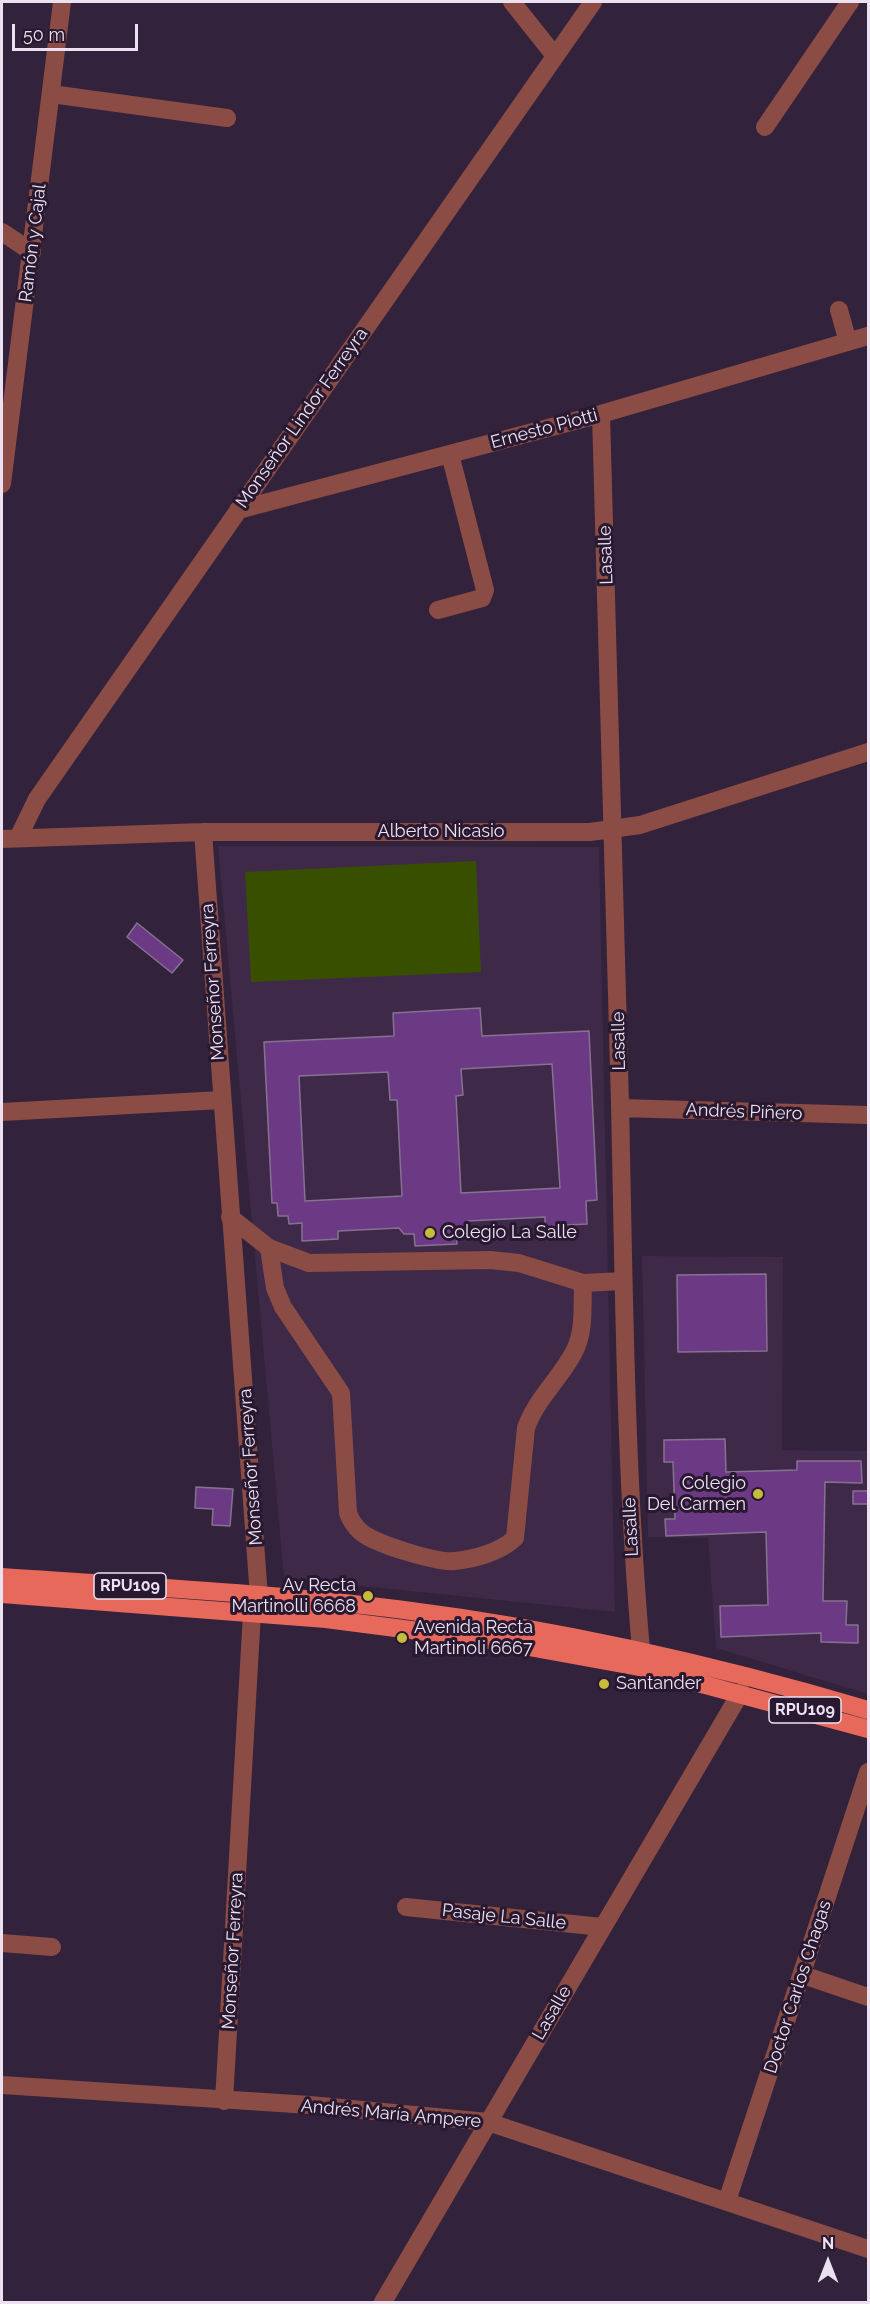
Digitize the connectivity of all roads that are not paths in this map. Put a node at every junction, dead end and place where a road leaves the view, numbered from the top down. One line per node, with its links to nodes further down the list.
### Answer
1 (62, 2): 6 (street, Ramón y Cajal)
2 (512, 2): 5 (street)
3 (593, 2): 5 (street, Monseñor Lindor Ferreyra)
4 (850, 2): 8 (street)
5 (555, 56): 17 (street, Monseñor Lindor Ferreyra)
6 (51, 94): 7 (street); 10 (street, Ramón y Cajal)
7 (228, 118)
8 (765, 127)
9 (2, 232): 10 (street)
10 (32, 252): 16 (street, Ramón y Cajal)
11 (839, 310): 13 (street)
12 (868, 336): 13 (street, Ernesto Piotti)
13 (848, 342): 14 (street, Ernesto Piotti)
14 (601, 414): 15 (street, Ernesto Piotti); 20 (street, Lasalle)
15 (450, 454): 17 (street, Ernesto Piotti); 18 (street)
16 (2, 484)
17 (238, 510): 22 (street, Monseñor Lindor Ferreyra)
18 (438, 610)
19 (868, 752): 20 (street, Alberto Nicasio)
20 (614, 828): 21 (street, Alberto Nicasio); 24 (street, Lasalle)
21 (203, 832): 22 (street, Alberto Nicasio); 23 (street, Monseñor Ferreyra)
22 (10, 838)
23 (221, 1100): 25 (street); 27 (street, Monseñor Ferreyra)
24 (620, 1108): 26 (street, Andrés Piñero); 29 (street, Lasalle)
25 (2, 1112)
26 (868, 1115)
27 (230, 1217): 28 (street); 33 (street, Monseñor Ferreyra)
28 (269, 1248): 30 (street); 30 (street)
29 (623, 1281): 30 (street); 34 (street, Lasalle)
30 (583, 1283)
31 (2, 1577): 33 (main road, RPU109)
32 (2, 1594): 33 (main road, RPU109)
33 (256, 1605): 34 (main road, RPU109); 46 (street, Monseñor Ferreyra)
34 (640, 1658): 35 (main road, RPU109); 36 (main road, RPU109)
35 (741, 1692): 37 (main road, RPU109); 40 (street, Lasalle)
36 (868, 1710)
37 (868, 1729)
38 (868, 1772): 43 (street, Doctor Carlos Chagas)
39 (406, 1907): 40 (street, Pasaje La Salle)
40 (602, 1927): 47 (street, Lasalle)
41 (2, 1942): 42 (street)
42 (52, 1947)
43 (803, 1975): 44 (street); 48 (street, Doctor Carlos Chagas)
44 (868, 1997)
45 (2, 2085): 46 (street, Andrés María Ampere)
46 (224, 2101): 47 (street, Andrés María Ampere)
47 (488, 2122): 48 (street, Andrés María Ampere); 50 (street, Lasalle)
48 (727, 2201): 49 (street, Andrés María Ampere)
49 (868, 2249)
50 (383, 2302)

